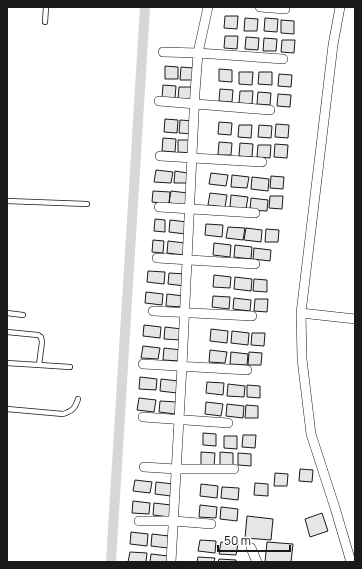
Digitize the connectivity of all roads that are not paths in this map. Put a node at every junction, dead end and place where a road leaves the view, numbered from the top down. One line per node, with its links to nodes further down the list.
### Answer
1 (46, 7): 6 (lane)
2 (208, 7): 8 (street)
3 (260, 7): 5 (street)
4 (340, 7): 27 (street)
5 (286, 9)
6 (46, 22)
7 (163, 52): 8 (street)
8 (198, 52): 9 (street); 11 (street)
9 (283, 58)
10 (159, 101): 11 (street)
11 (194, 104): 12 (street); 14 (street)
12 (270, 110)
13 (160, 156): 14 (street)
14 (192, 158): 15 (street); 19 (street)
15 (262, 162)
16 (7, 201): 17 (lane)
17 (87, 204)
18 (159, 207): 19 (street)
19 (190, 209): 20 (street); 22 (street)
20 (255, 213)
21 (157, 258): 22 (street)
22 (187, 260): 23 (street); 26 (street)
23 (255, 264)
24 (153, 311): 26 (street)
25 (7, 313): 28 (lane)
26 (185, 313): 29 (street); 35 (street)
27 (301, 313): 30 (street); 52 (street)
28 (23, 314)
29 (252, 316)
30 (355, 319)
31 (7, 332): 34 (lane)
32 (7, 363): 34 (lane)
33 (143, 364): 35 (street)
34 (39, 365): 36 (lane)
35 (182, 366): 37 (street); 41 (street)
36 (70, 367)
37 (247, 370)
38 (78, 399): 39 (lane)
39 (7, 409)
40 (143, 417): 41 (street)
41 (179, 419): 42 (street); 44 (street)
42 (228, 423)
43 (144, 467): 44 (street)
44 (176, 469): 45 (street); 47 (street)
45 (234, 469)
46 (139, 520): 47 (street)
47 (174, 521): 48 (street); 50 (street)
48 (211, 524)
49 (251, 548): 51 (street)
50 (171, 562)
51 (257, 562)
52 (351, 562)

